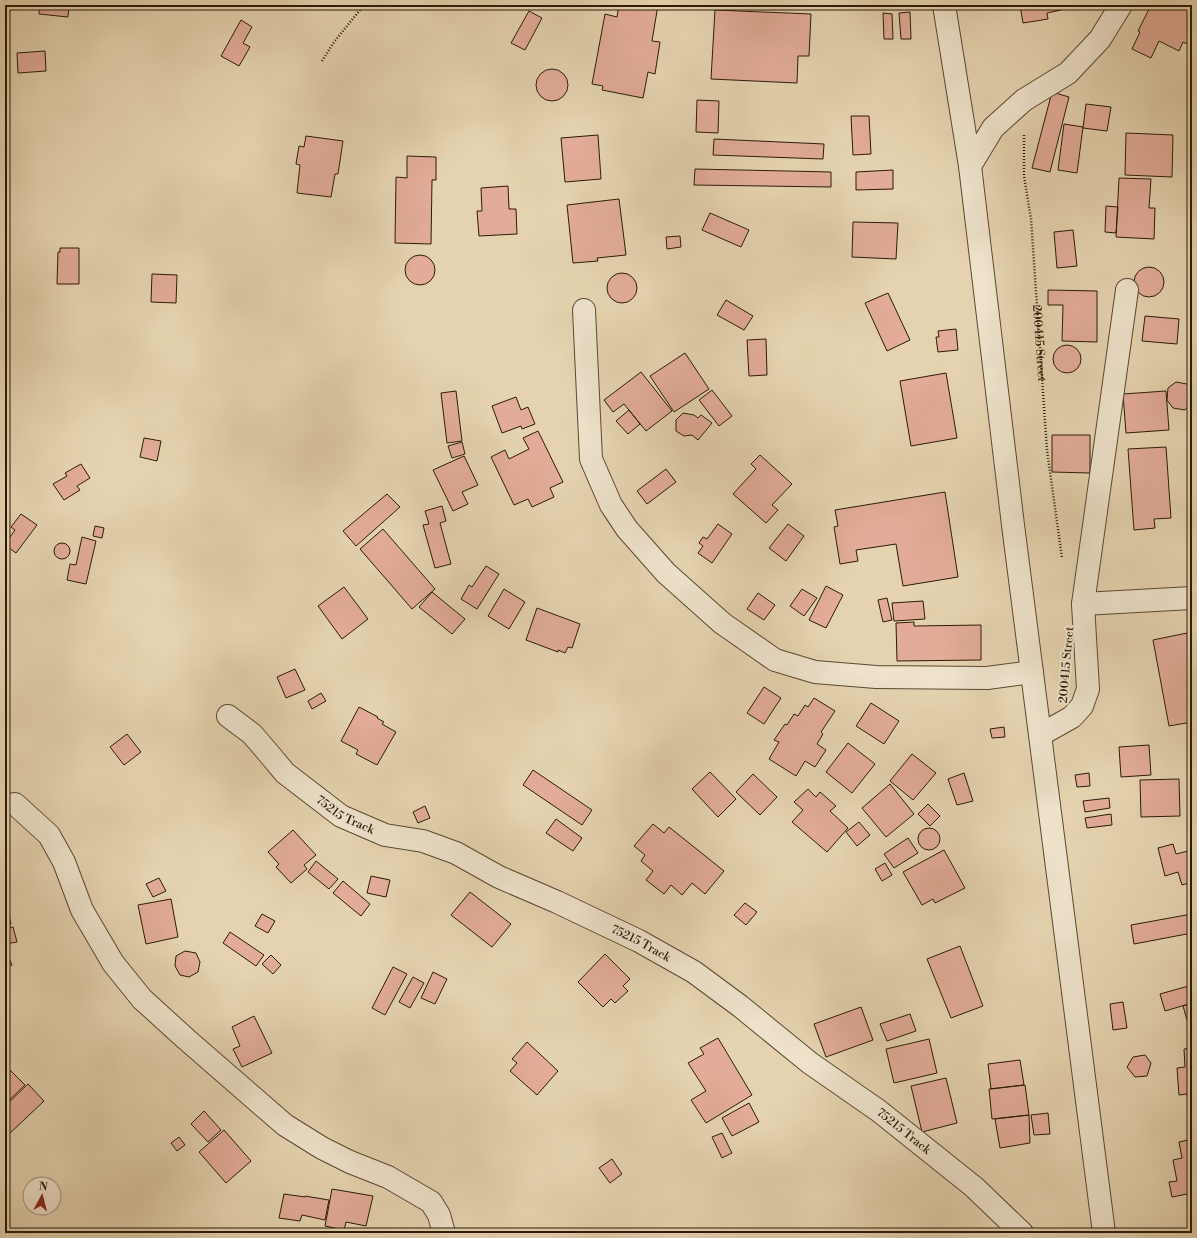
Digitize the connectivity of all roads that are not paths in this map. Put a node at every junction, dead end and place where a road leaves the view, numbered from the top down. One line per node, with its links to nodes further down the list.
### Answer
1 (944, 5): 3 (street)
2 (1121, 5): 3 (street)
3 (970, 166): 8 (street)
4 (1127, 290): 7 (street)
5 (584, 310): 8 (street)
6 (1192, 598): 7 (street)
7 (1083, 604): 10 (street)
8 (1032, 672): 10 (street)
9 (228, 716): 13 (street, 75215 Track)
10 (1040, 735): 14 (street)
11 (15, 804): 12 (street)
12 (444, 1233)
13 (1022, 1233)
14 (1104, 1233)

